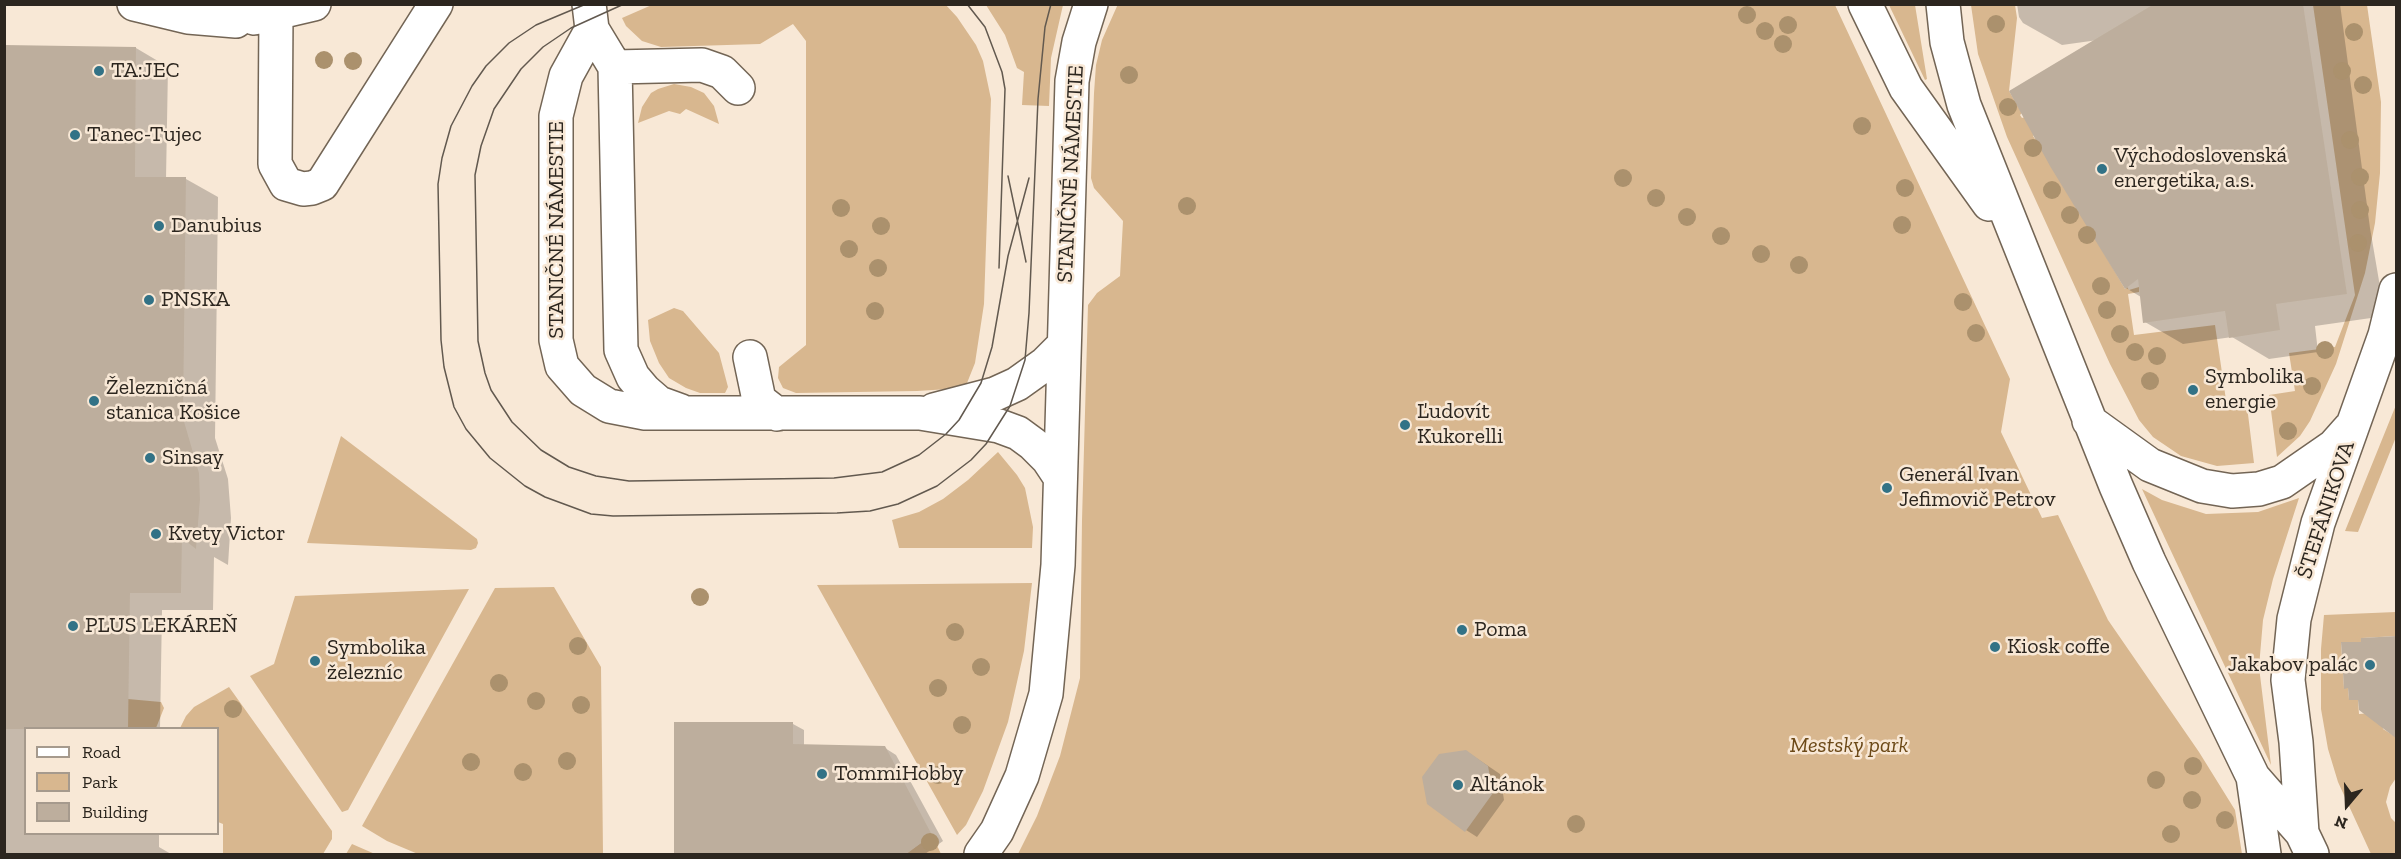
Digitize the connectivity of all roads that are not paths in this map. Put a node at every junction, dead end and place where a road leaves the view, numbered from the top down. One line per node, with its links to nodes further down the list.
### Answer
1 (314, 4): 8 (street)
2 (436, 4): 8 (street)
3 (1091, 4): 14 (street, STANIČNÉ NÁMESTIE)
4 (1865, 4): 12 (street)
5 (1943, 4): 12 (street)
6 (152, 6): 7 (street)
7 (235, 13): 8 (street)
8 (276, 13)
9 (591, 17): 10 (street, STANIČNÉ NÁMESTIE); 17 (street, STANIČNÉ NÁMESTIE)
10 (615, 66): 11 (street); 17 (street, STANIČNÉ NÁMESTIE)
11 (738, 88)
12 (2020, 247): 19 (street, ŠTEFÁNIKOVA)
13 (2397, 290): 20 (street)
14 (1063, 346): 16 (street, STANIČNÉ NÁMESTIE); 21 (street, STANIČNÉ NÁMESTIE)
15 (750, 357): 18 (street)
16 (920, 413): 18 (street, STANIČNÉ NÁMESTIE); 21 (street, STANIČNÉ NÁMESTIE)
17 (690, 414): 18 (street, STANIČNÉ NÁMESTIE)
18 (777, 414)
19 (2089, 421): 20 (street, ŠTEFÁNIKOVA); 22 (street, ŠTEFÁNIKOVA)
20 (2355, 422): 23 (street, ŠTEFÁNIKOVA)
21 (1060, 477): 24 (street, STANIČNÉ NÁMESTIE)
22 (2253, 777): 23 (street, ŠTEFÁNIKOVA); 25 (street)
23 (2307, 844)
24 (981, 855)
25 (2264, 855)

